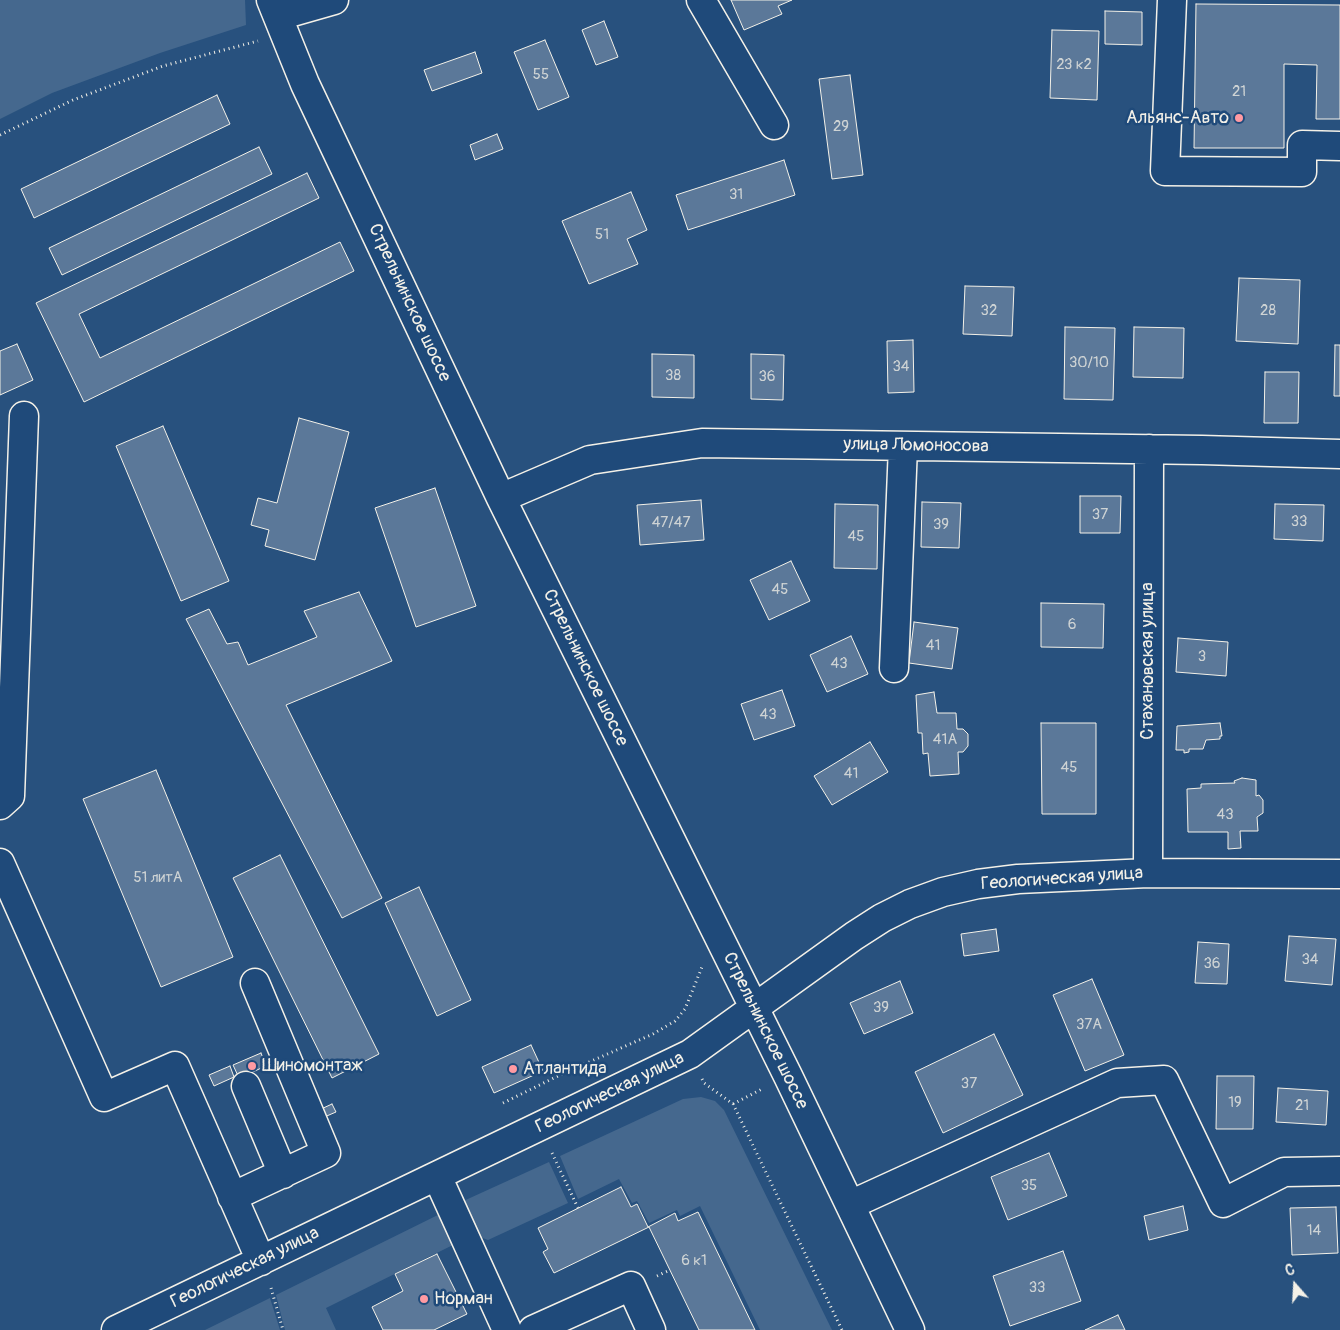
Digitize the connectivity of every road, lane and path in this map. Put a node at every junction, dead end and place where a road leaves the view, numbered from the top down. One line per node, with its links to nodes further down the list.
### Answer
1 (334, 0): 4 (street)
2 (701, 0): 5 (street)
3 (1172, 0): 7 (street)
4 (278, 16): 6 (path); 12 (street, Стрельнинское шоссе)
5 (774, 125)
6 (0, 135)
7 (1340, 146)
8 (24, 416): 14 (street)
9 (902, 446): 10 (street, улица Ломоносова); 12 (street, улица Ломоносова); 13 (street)
10 (1149, 449): 11 (street, улица Ломоносова); 16 (street, Стахановская улица)
11 (1340, 454)
12 (501, 498): 18 (street, Стрельнинское шоссе)
13 (894, 668)
14 (0, 805)
15 (0, 863): 32 (street)
16 (1148, 874): 17 (street, Геологическая улица); 20 (street, Геологическая улица)
17 (1340, 874)
18 (724, 947): 20 (street, Стрельнинское шоссе); 21 (path)
19 (255, 983): 30 (street)
20 (754, 1007): 31 (street, Геологическая улица); 33 (street, Стрельнинское шоссе)
21 (675, 1021): 22 (path); 26 (path)
22 (679, 1030)
23 (704, 1084): 27 (path)
24 (246, 1086): 30 (street)
25 (770, 1086): 27 (path)
26 (503, 1103)
27 (734, 1104): 42 (path)
28 (552, 1153): 34 (path)
29 (1340, 1170): 33 (street)
30 (283, 1174): 32 (street)
31 (437, 1176): 35 (street, Геологическая улица); 39 (street)
32 (232, 1197): 35 (street)
33 (850, 1205): 43 (street, Стрельнинское шоссе)
34 (578, 1208)
35 (260, 1260): 37 (street, Геологическая улица)
36 (271, 1288): 38 (path)
37 (116, 1330)
38 (283, 1330)
39 (507, 1330)
40 (532, 1330): 41 (street)
41 (651, 1330)
42 (842, 1330)
43 (910, 1330)

